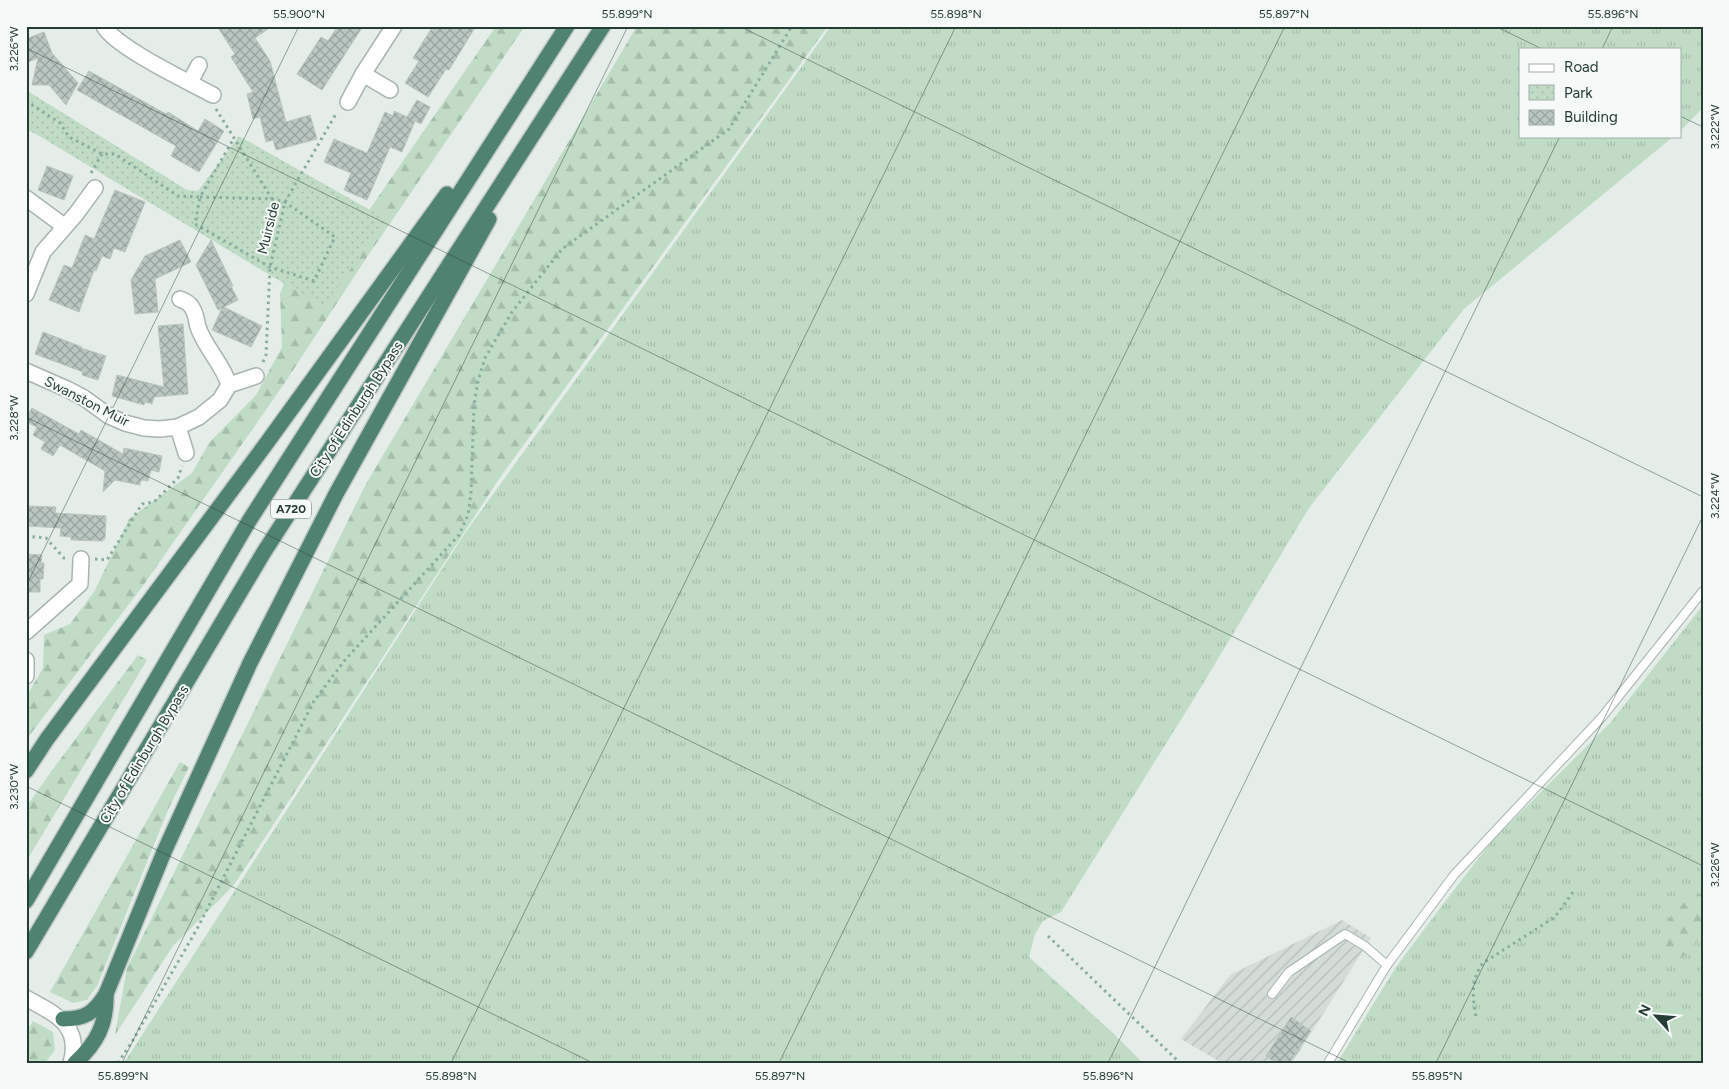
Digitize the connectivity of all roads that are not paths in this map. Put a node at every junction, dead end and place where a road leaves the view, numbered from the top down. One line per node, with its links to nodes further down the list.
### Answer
1 (104, 26): 9 (street)
2 (394, 26): 7 (street)
3 (567, 26): 5 (highway, City of Edinburgh Bypass / A720)
4 (602, 26): 8 (highway, City of Edinburgh Bypass / A720)
5 (543, 61): 28 (highway); 29 (highway, City of Edinburgh Bypass / A720)
6 (199, 65): 9 (street)
7 (364, 74): 10 (street); 12 (street)
8 (570, 75): 30 (highway, City of Edinburgh Bypass / A720); 32 (highway)
9 (190, 82): 11 (street)
10 (390, 90)
11 (213, 95)
12 (348, 102)
13 (95, 188): 15 (street)
14 (26, 198): 15 (street)
15 (64, 226): 16 (street)
16 (26, 294)
17 (180, 299): 20 (street)
18 (26, 371): 21 (street, Swanston Muir)
19 (256, 376): 20 (street)
20 (229, 385): 21 (street, Swanston Muir)
21 (178, 427): 22 (street)
22 (186, 453)
23 (81, 559): 25 (street)
24 (1703, 592): 31 (lane)
25 (26, 632)
26 (26, 660): 27 (street)
27 (26, 676)
28 (26, 771)
29 (26, 900)
30 (26, 952)
31 (1387, 965): 33 (lane); 37 (lane)
32 (106, 994): 35 (highway); 36 (highway)
33 (1272, 994)
34 (26, 998): 35 (street)
35 (58, 1017): 36 (street)
36 (73, 1063)
37 (1328, 1063)

